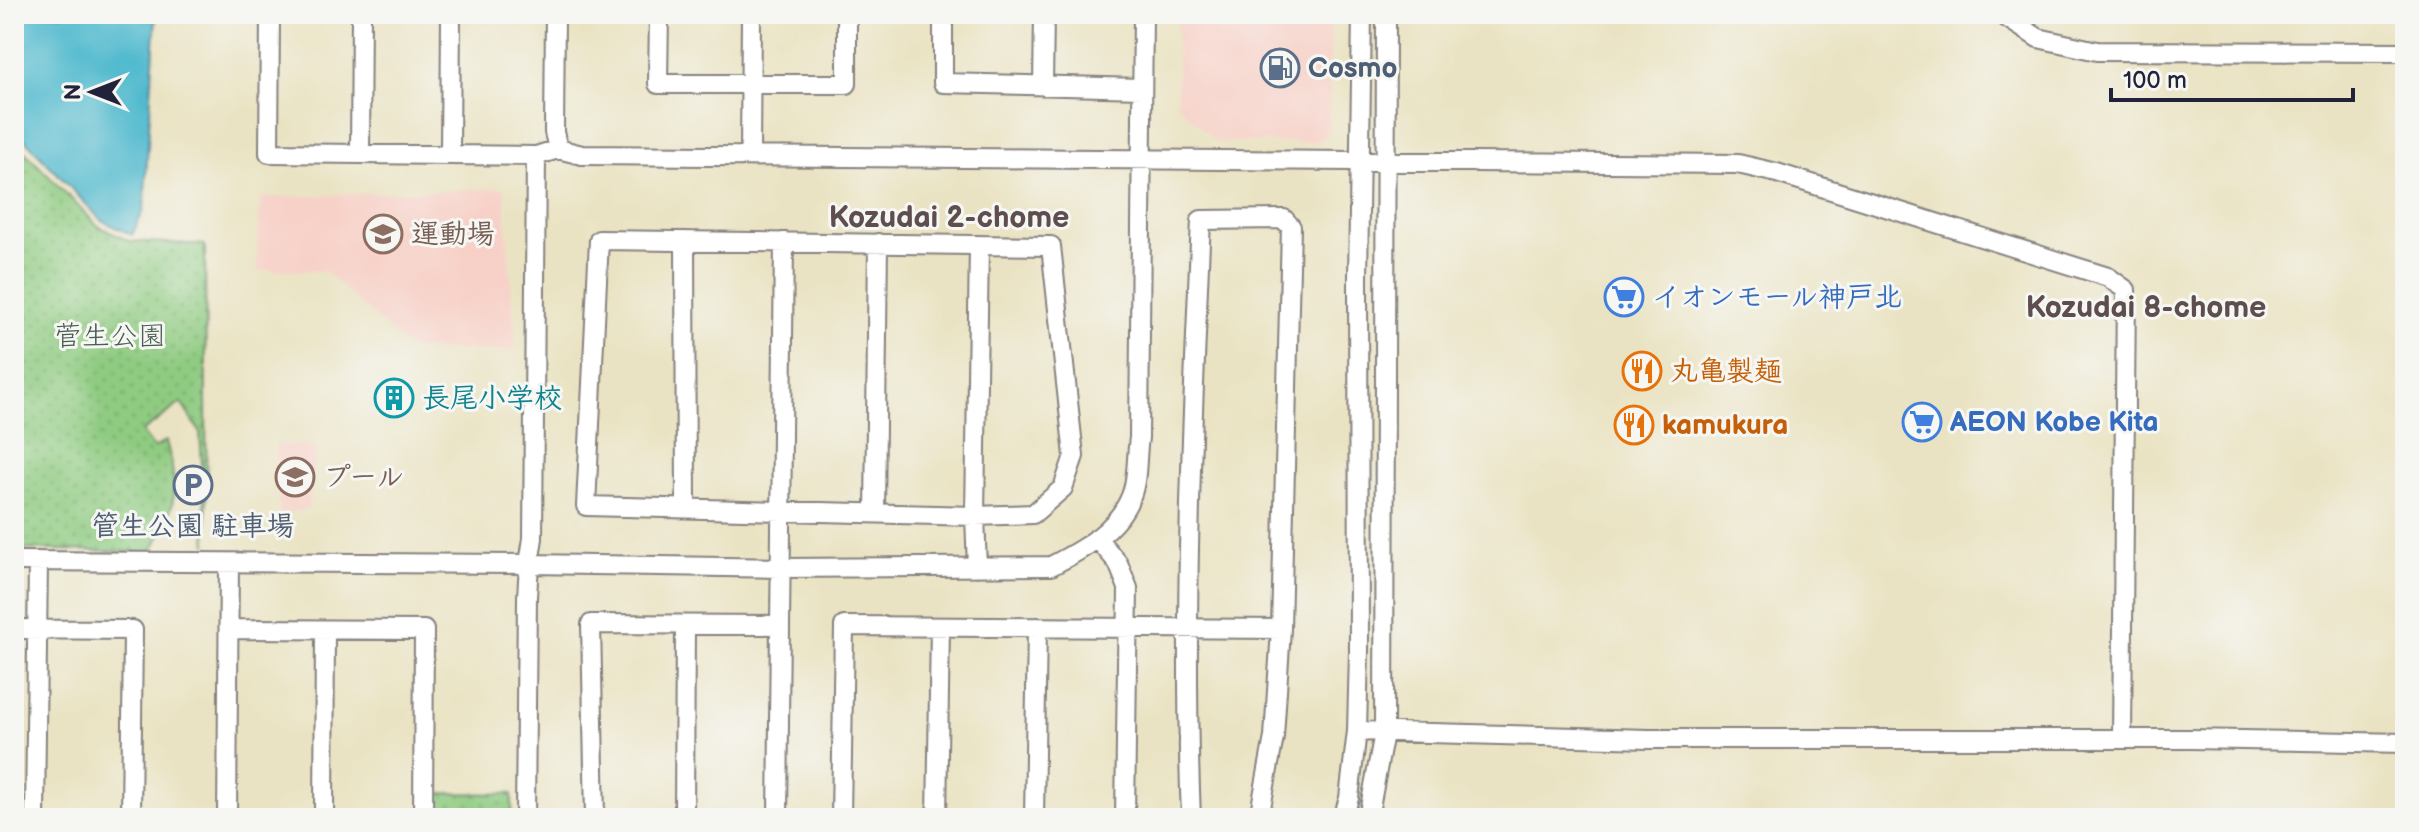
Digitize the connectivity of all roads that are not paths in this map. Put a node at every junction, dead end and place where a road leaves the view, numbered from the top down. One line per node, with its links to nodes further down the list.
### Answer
1 (270, 14): 20 (street)
2 (361, 14): 20 (street)
3 (451, 14): 19 (street)
4 (555, 14): 18 (street)
5 (659, 14): 15 (street)
6 (751, 14): 15 (street)
7 (847, 14): 15 (street)
8 (943, 14): 16 (street)
9 (1044, 14): 16 (street)
10 (1143, 14): 17 (street)
11 (1362, 14): 24 (street)
12 (1386, 14): 25 (street)
13 (2001, 14): 14 (street)
14 (2405, 52)
15 (750, 84): 22 (street)
16 (1043, 86): 17 (street)
17 (1142, 88): 23 (street)
18 (558, 149): 21 (street); 22 (street)
19 (450, 153): 20 (street); 21 (street)
20 (360, 154)
21 (536, 156): 38 (street)
22 (750, 156): 23 (street)
23 (1140, 158): 24 (street); 34 (street)
24 (1360, 160): 25 (street); 52 (street)
25 (1383, 161): 53 (street); 54 (street)
26 (685, 241): 27 (street); 30 (street); 30 (street)
27 (784, 242): 28 (street); 31 (street)
28 (878, 243): 29 (street); 32 (street)
29 (979, 245): 33 (street); 33 (street)
30 (686, 508): 31 (street)
31 (781, 511): 32 (street); 40 (street)
32 (875, 513): 33 (street)
33 (975, 516): 39 (street)
34 (1097, 538): 39 (street); 45 (street)
35 (14, 561): 36 (street)
36 (38, 561): 37 (street); 48 (street)
37 (229, 563): 38 (street); 49 (street)
38 (529, 564): 40 (street); 61 (street)
39 (977, 567): 40 (street)
40 (782, 568): 42 (street)
41 (685, 625): 42 (street); 62 (street); 63 (street)
42 (780, 625): 64 (street)
43 (940, 627): 44 (street); 65 (street); 66 (street)
44 (1037, 627): 45 (street); 67 (street)
45 (1129, 627): 46 (street); 68 (street)
46 (1189, 628): 50 (street); 50 (street); 69 (street)
47 (14, 629): 48 (street)
48 (37, 629): 56 (street); 57 (street)
49 (229, 629): 51 (street); 58 (street)
50 (1281, 629): 70 (street)
51 (325, 630): 59 (street); 60 (street)
52 (1357, 731): 53 (street); 71 (street)
53 (1384, 733): 54 (street); 72 (street)
54 (2122, 739): 55 (street)
55 (2405, 743)
56 (35, 818)
57 (131, 818)
58 (227, 818)
59 (324, 818)
60 (423, 818)
61 (525, 818)
62 (595, 818)
63 (684, 818)
64 (778, 818)
65 (841, 818)
66 (937, 818)
67 (1034, 818)
68 (1125, 818)
69 (1191, 818)
70 (1259, 818)
71 (1343, 818)
72 (1368, 818)

